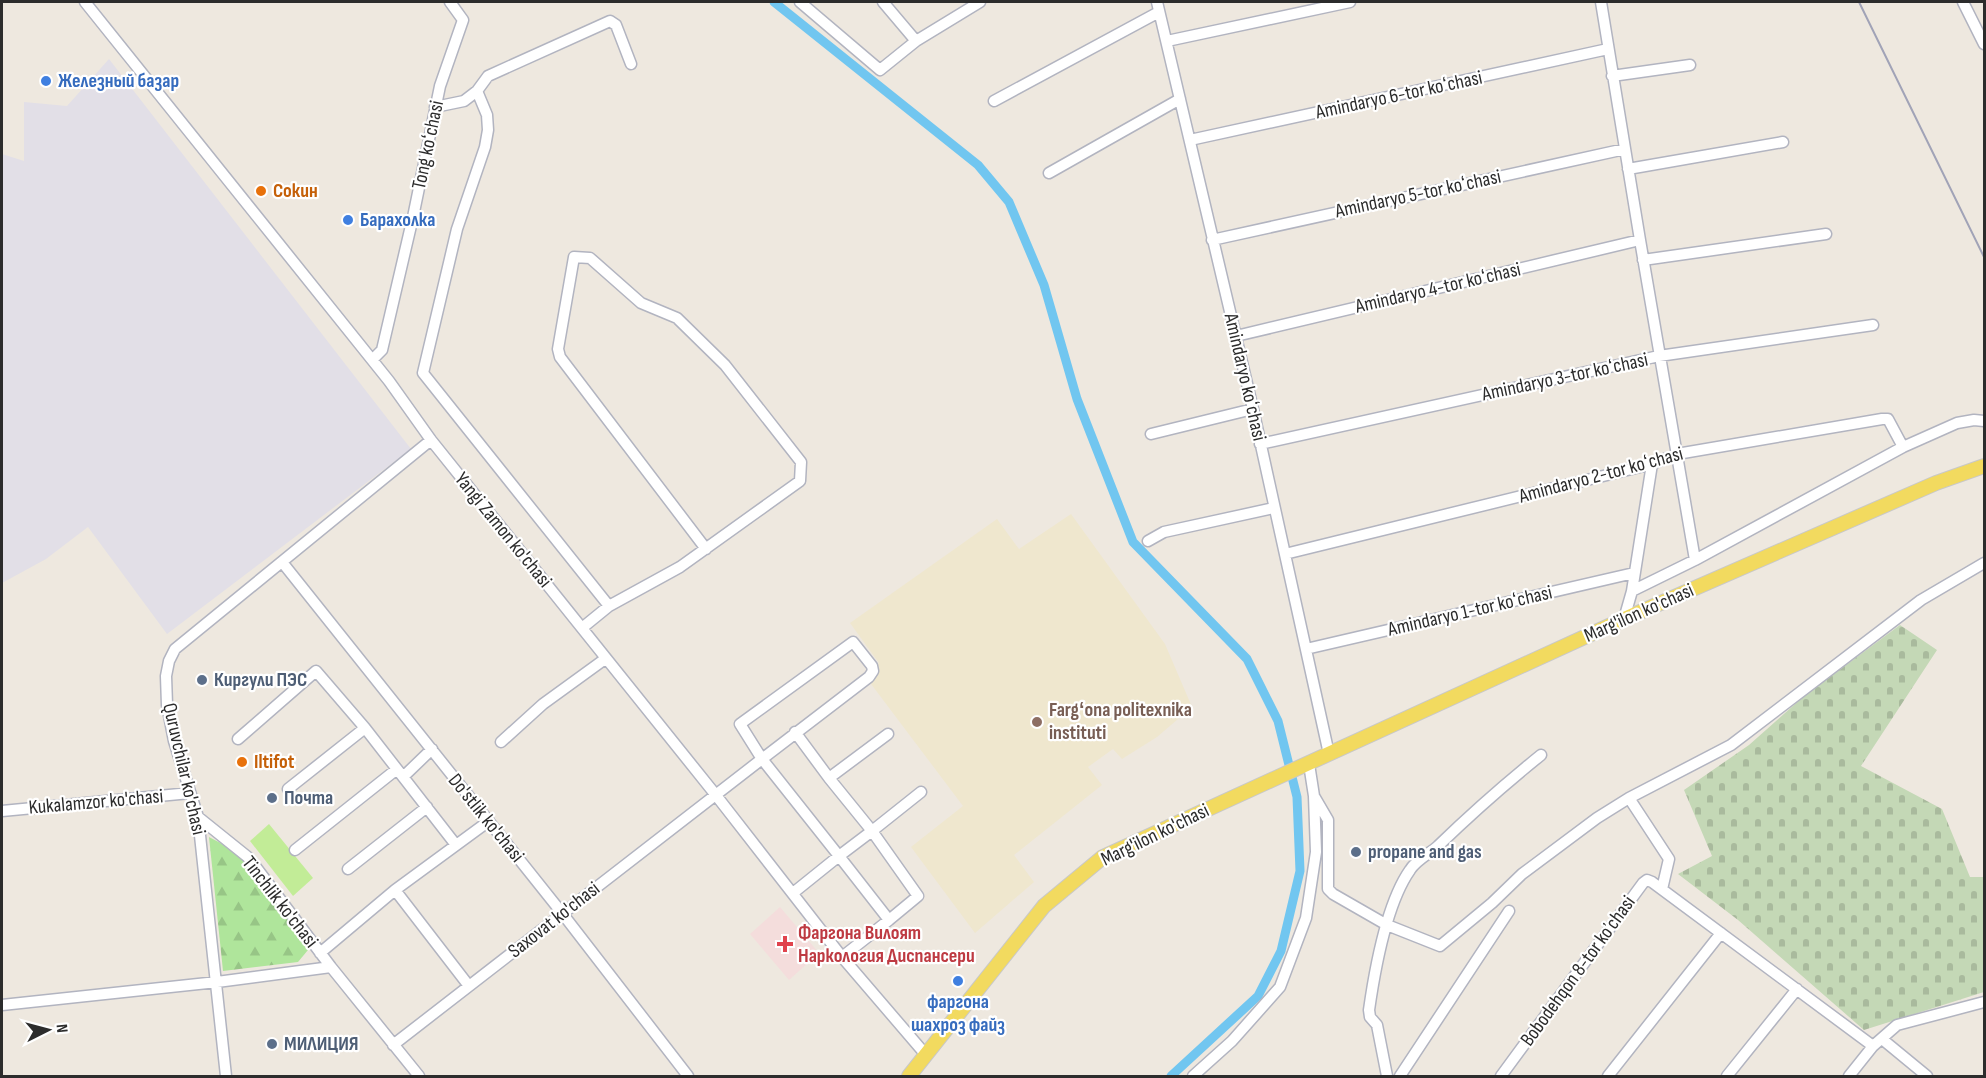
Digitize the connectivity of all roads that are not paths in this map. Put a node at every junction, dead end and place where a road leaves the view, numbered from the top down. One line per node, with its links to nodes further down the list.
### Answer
1 (85, 2): 33 (street, Yangi Zamon ko'chasi)
2 (450, 2): 20 (street, Tong koʻchasi)
3 (800, 2): 10 (street)
4 (883, 2): 10 (street)
5 (980, 2): 10 (street)
6 (1350, 2): 11 (street)
7 (1601, 2): 13 (street)
8 (1963, 2): 12 (street)
9 (1158, 7): 11 (street, Amindaryo koʻchasi); 19 (street)
10 (916, 40)
11 (1167, 41): 18 (street, Amindaryo koʻchasi)
12 (1984, 44)
13 (1608, 49): 16 (street); 21 (street, Amindaryo 6-tor koʻchasi)
14 (631, 64): 17 (street)
15 (1690, 65): 16 (street)
16 (1612, 76): 23 (street)
17 (477, 92): 20 (street); 52 (street)
18 (1180, 99): 21 (street, Amindaryo koʻchasi); 25 (street)
19 (994, 100)
20 (435, 107): 33 (street, Tong koʻchasi)
21 (1190, 140): 27 (street, Amindaryo koʻchasi)
22 (1783, 142): 24 (street)
23 (1625, 149): 24 (street); 27 (street, Amindaryo 5-tor koʻchasi)
24 (1628, 169): 28 (street)
25 (1049, 173)
26 (1826, 234): 29 (street)
27 (1212, 240): 31 (street, Amindaryo koʻchasi)
28 (1640, 240): 29 (street); 31 (street, Amindaryo 4-tor koʻchasi)
29 (1643, 260): 32 (street)
30 (1873, 324): 32 (street, Amindaryo 3-tor koʻchasi)
31 (1236, 336): 34 (street, Amindaryo koʻchasi)
32 (1659, 356): 38 (street, Amindaryo 3-tor koʻchasi); 40 (street)
33 (372, 360): 37 (street, Yangi Zamon ko'chasi)
34 (1253, 409): 36 (street); 38 (street, Amindaryo koʻchasi)
35 (1984, 421): 39 (street)
36 (1151, 434)
37 (431, 440): 48 (street, Quruvchilar ko'chasi); 54 (street, Yangi Zamon ko'chasi)
38 (1260, 444): 43 (street, Amindaryo koʻchasi)
39 (1903, 447): 40 (street, Amindaryo 2-tor koʻchasi); 47 (street)
40 (1677, 454): 41 (street, Amindaryo 2-tor koʻchasi); 47 (street)
41 (1652, 464): 46 (street, Amindaryo 2-tor koʻchasi); 50 (street)
42 (1982, 467): 53 (main road, Marg'ilon ko'chasi)
43 (1274, 508): 44 (street); 46 (street, Amindaryo koʻchasi)
44 (1148, 541)
45 (706, 549): 45 (street); 52 (street)
46 (1285, 554): 55 (street, Amindaryo koʻchasi)
47 (1695, 560): 51 (street)
48 (282, 562): 62 (street, Do'stlik ko'chasi); 71 (street, Quruvchilar ko'chasi)
49 (1984, 563): 74 (street)
50 (1634, 573): 51 (street); 55 (street, Amindaryo 1-tor koʻchasi)
51 (1632, 591): 53 (street)
52 (609, 606): 54 (street)
53 (1624, 619): 63 (main road, Marg'ilon ko'chasi)
54 (582, 628): 56 (street, Yangi Zamon ko'chasi)
55 (1306, 649): 63 (street, Amindaryo koʻchasi)
56 (605, 658): 61 (street); 72 (street, Yangi Zamon ko'chasi)
57 (365, 728): 60 (street); 67 (street); 69 (street)
58 (795, 732): 65 (street, Saxovat ko'chasi); 65 (street, Saxovat ko'chasi); 68 (street)
59 (888, 734): 68 (street)
60 (238, 739)
61 (501, 742)
62 (432, 749): 67 (street); 78 (street, Do'stlik ko'chasi)
63 (1329, 754): 66 (main road, Marg'ilon ko'chasi)
64 (1541, 755): 90 (street)
65 (762, 759): 72 (street, Saxovat ko'chasi); 82 (street)
66 (1305, 766): 73 (street); 102 (main road, Marg'ilon ko'chasi)
67 (400, 773): 75 (street); 81 (street)
68 (829, 778): 79 (street)
69 (288, 789)
70 (921, 792): 79 (street)
71 (190, 793): 76 (street, Kukalamzor ko'chasi); 77 (street, Quruvchilar ko'chasi)
72 (715, 794): 86 (street, Yangi Zamon ko'chasi); 88 (street, Saxovat ko'chasi)
73 (1314, 796): 90 (street); 107 (street)
74 (1629, 798): 84 (street); 90 (street)
75 (427, 807): 80 (street); 83 (street)
76 (2, 811)
77 (198, 817): 92 (street, Tinchlik ko'chasi); 95 (street, Quruvchilar ko'chasi)
78 (489, 821): 80 (street); 88 (street, Do'stlik ko'chasi)
79 (872, 831): 82 (street); 89 (street)
80 (456, 845): 85 (street)
81 (295, 850)
82 (839, 856): 86 (street); 89 (street)
83 (348, 869)
84 (1662, 889): 91 (street); 110 (street, Bobodehqon 8-tor koʼchasi)
85 (395, 890): 92 (street); 96 (street)
86 (793, 893): 93 (street, Yangi Zamon ko'chasi)
87 (1509, 911): 109 (street)
88 (562, 913): 96 (street, Saxovat ko'chasi); 105 (street, Do'stlik ko'chasi)
89 (889, 920): 93 (street)
90 (1387, 925): 108 (street)
91 (1721, 933): 97 (street); 111 (street)
92 (320, 953): 94 (street, Tinchlik ko'chasi)
93 (842, 957): 102 (street, Yangi Zamon ko'chasi)
94 (331, 967): 95 (street, Tinchlik ko'chasi); 101 (street, Tinchlik ko'chasi)
95 (217, 982): 99 (street, Tinchlik ko'chasi); 103 (street, Quruvchilar ko'chasi)
96 (469, 986): 101 (street, Saxovat ko'chasi)
97 (1797, 989): 100 (street); 112 (street)
98 (1984, 1002): 100 (street)
99 (2, 1005)
100 (1877, 1042): 113 (street); 114 (street)
101 (393, 1045): 104 (street, Tinchlik ko'chasi)
102 (926, 1055): 106 (main road, Marg'ilon ko'chasi)
103 (226, 1077)
104 (419, 1077)
105 (687, 1077)
106 (909, 1077)
107 (1193, 1077)
108 (1387, 1077)
109 (1400, 1077)
110 (1501, 1077)
111 (1608, 1077)
112 (1727, 1077)
113 (1849, 1077)
114 (1927, 1077)

